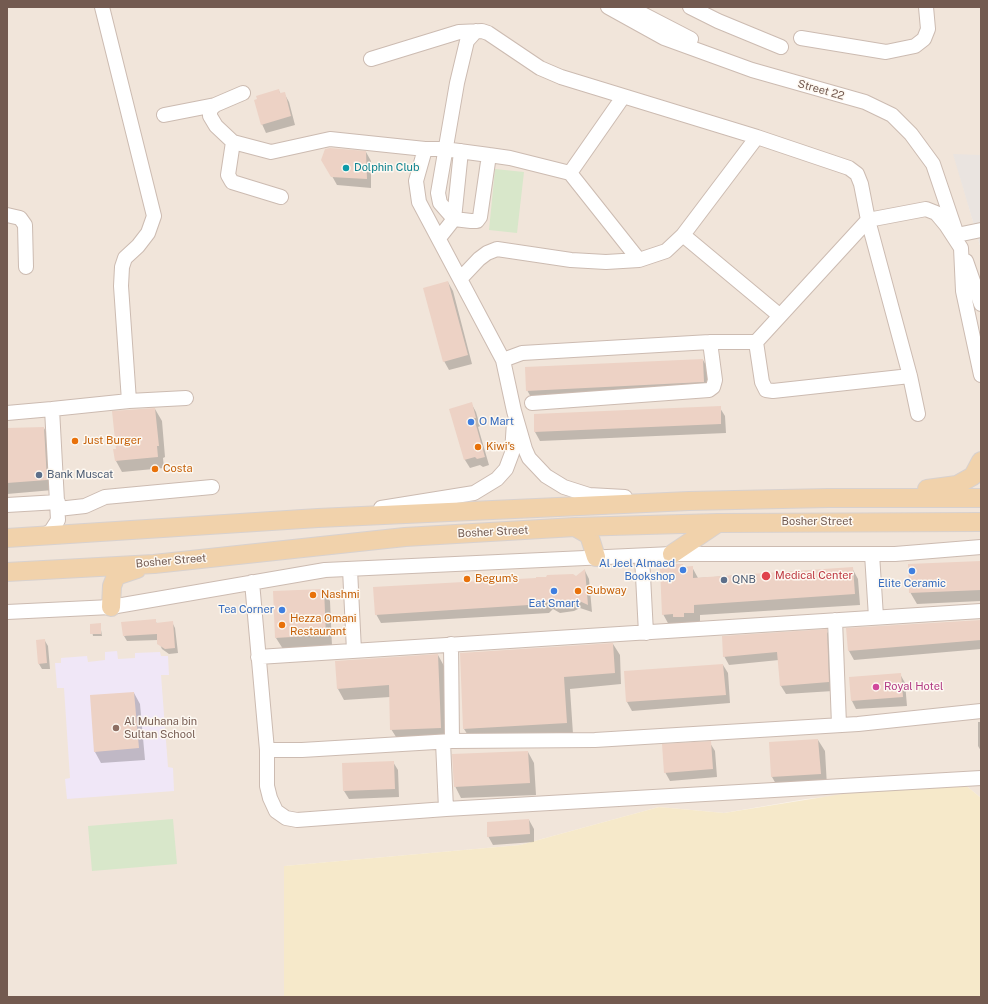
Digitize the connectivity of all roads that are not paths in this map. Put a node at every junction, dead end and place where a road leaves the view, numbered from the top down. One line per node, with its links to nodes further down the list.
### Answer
1 (102, 7): 41 (street)
2 (608, 7): 10 (street, Street 22)
3 (629, 7): 10 (street)
4 (690, 7): 8 (street)
5 (926, 7): 7 (street)
6 (476, 31): 9 (street); 12 (street); 18 (street)
7 (801, 38)
8 (781, 47)
9 (371, 59)
10 (752, 70): 29 (street, Street 22)
11 (244, 93): 13 (street)
12 (623, 97): 15 (street); 21 (street)
13 (215, 105): 14 (street); 16 (street)
14 (164, 115)
15 (757, 137): 25 (street); 27 (street)
16 (233, 142): 17 (street); 22 (street)
17 (425, 149): 18 (street); 28 (street)
18 (444, 149): 19 (street); 24 (street)
19 (461, 151): 20 (street); 24 (street)
20 (489, 155): 21 (street); 24 (street)
21 (570, 173): 30 (street)
22 (281, 197)
23 (7, 215): 31 (street)
24 (454, 218): 28 (street)
25 (868, 220): 29 (street); 34 (street); 39 (street)
26 (981, 230): 29 (street)
27 (683, 235): 30 (street); 34 (street)
28 (439, 238): 32 (street)
29 (959, 242): 33 (street, Street 22); 38 (street, Street 22)
30 (639, 260): 32 (street)
31 (26, 267)
32 (461, 278): 37 (street)
33 (981, 304)
34 (779, 315): 36 (street)
35 (710, 342): 36 (street); 37 (street); 42 (street)
36 (756, 342): 39 (street)
37 (503, 360): 44 (street)
38 (981, 375)
39 (910, 376): 46 (street)
40 (186, 398): 41 (street)
41 (129, 401): 43 (street)
42 (532, 403)
43 (52, 409): 45 (street); 53 (street)
44 (514, 412): 51 (street); 54 (street)
45 (7, 413)
46 (918, 414)
47 (981, 461): 49 (main road)
48 (212, 487): 53 (street)
49 (828, 498): 50 (main road, Bosher Street); 51 (main road, Bosher Street)
50 (981, 498)
51 (689, 501): 54 (main road, Bosher Street)
52 (7, 505): 53 (street)
53 (58, 510): 59 (street); 61 (street)
54 (318, 518): 59 (main road, Bosher Street)
55 (923, 521): 56 (main road, Bosher Street); 57 (main road, Bosher Street); 60 (main road)
56 (981, 522)
57 (718, 523): 58 (main road, Bosher Street); 64 (main road)
58 (575, 527): 66 (main road); 68 (main road, Bosher Street)
59 (82, 533): 61 (main road, Bosher Street)
60 (981, 533)
61 (42, 536): 62 (main road, Bosher Street)
62 (7, 538)
63 (981, 547): 65 (street)
64 (672, 554): 65 (street); 67 (street)
65 (872, 554): 75 (street)
66 (596, 557): 67 (street); 69 (street)
67 (642, 557): 77 (street)
68 (154, 564): 70 (main road, Bosher Street); 72 (main road)
69 (350, 569): 71 (street); 79 (street)
70 (7, 572)
71 (252, 582): 72 (street); 80 (street)
72 (111, 607): 74 (street)
73 (981, 611): 75 (street)
74 (7, 612)
75 (876, 617): 76 (street)
76 (836, 620): 77 (street); 82 (street)
77 (646, 633): 78 (street)
78 (451, 644): 79 (street); 83 (street)
79 (354, 650): 80 (street)
80 (258, 657): 84 (street)
81 (981, 711): 82 (street)
82 (840, 725): 83 (street)
83 (447, 742): 84 (street); 86 (street)
84 (267, 750): 86 (street)
85 (981, 778): 86 (street)
86 (446, 809)

